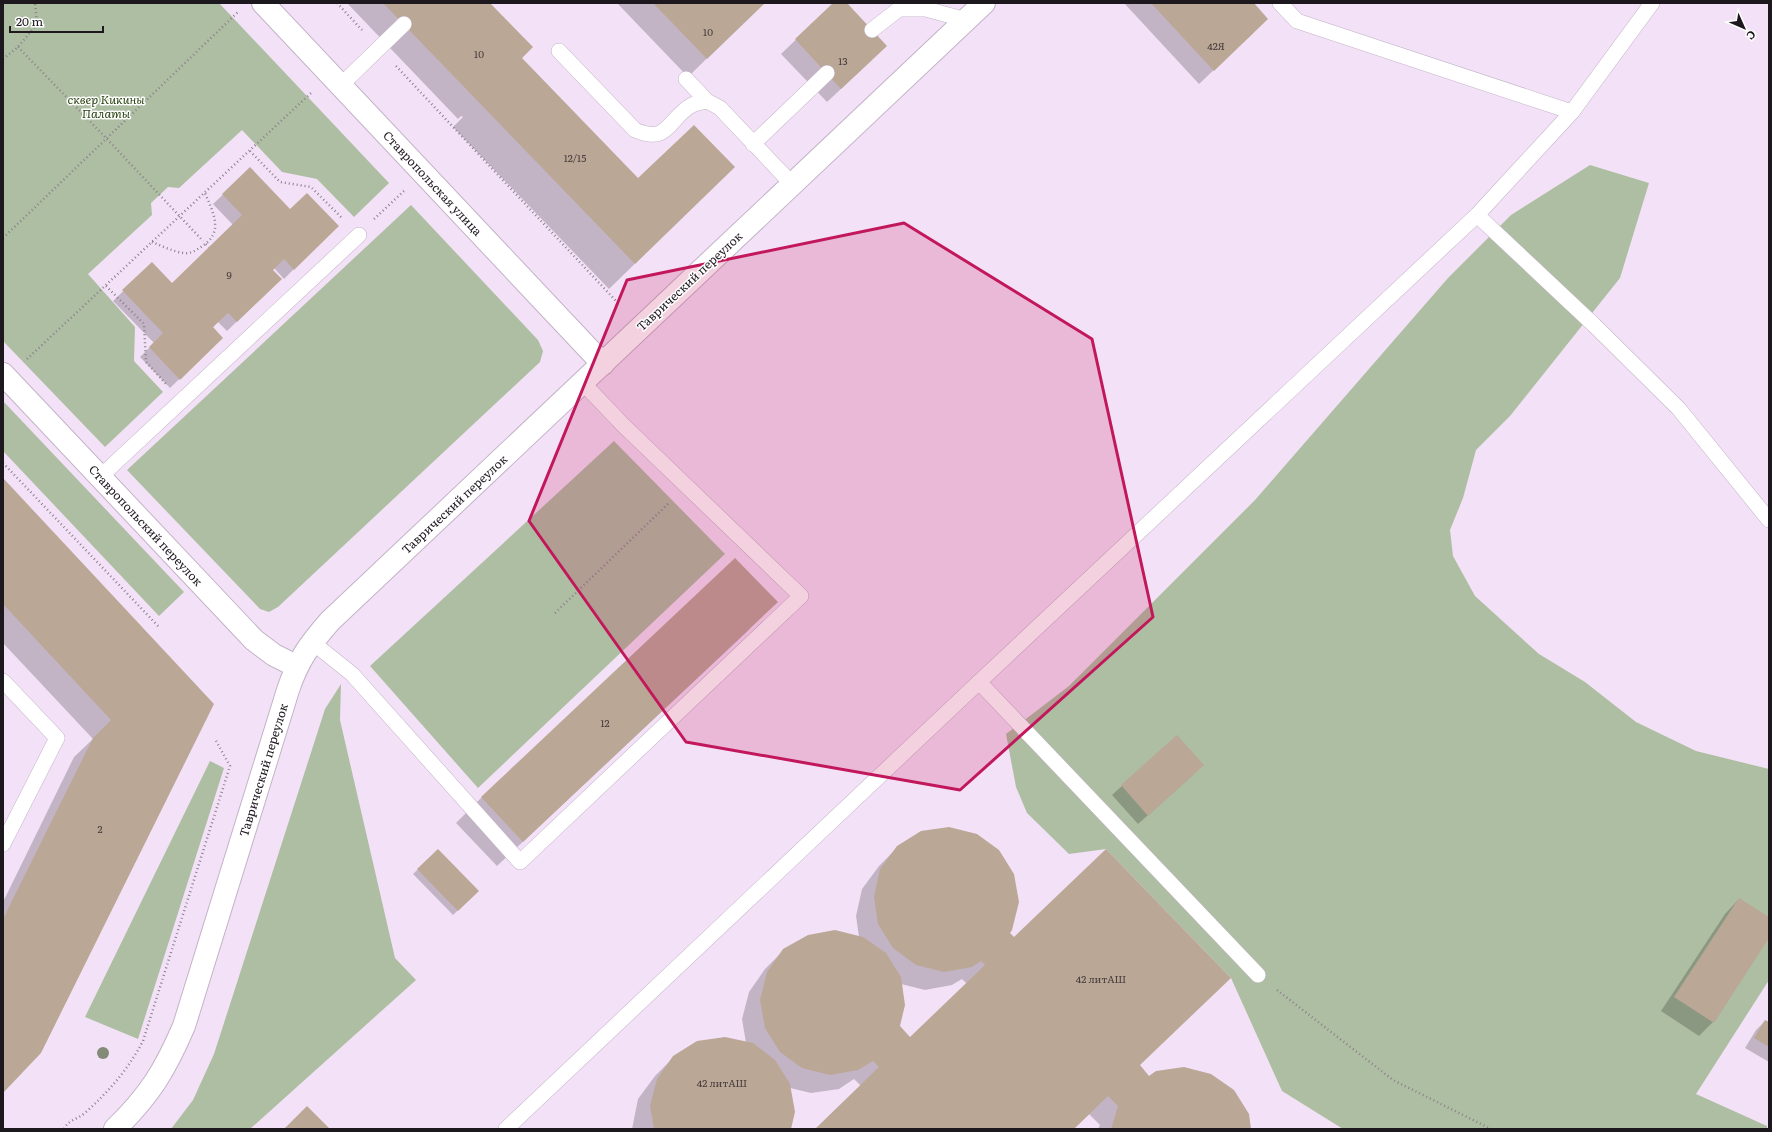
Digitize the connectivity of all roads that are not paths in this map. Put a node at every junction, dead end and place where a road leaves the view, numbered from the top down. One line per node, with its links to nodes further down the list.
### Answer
1 (263, 3): 11 (street, Ставропольская улица)
2 (984, 3): 5 (street, Таврический переулок)
3 (1280, 3): 13 (lane)
4 (1652, 3): 13 (lane)
5 (966, 20): 7 (lane); 15 (street, Таврический переулок)
6 (404, 24): 11 (lane)
7 (872, 30)
8 (559, 51): 12 (lane)
9 (827, 73): 14 (lane)
10 (686, 79): 12 (lane)
11 (341, 85): 18 (street, Ставропольская улица)
12 (707, 101): 14 (lane)
13 (1572, 112): 16 (lane)
14 (753, 144): 15 (lane)
15 (792, 184): 18 (street, Таврический переулок)
16 (1477, 215): 22 (lane); 26 (lane)
17 (359, 235): 21 (lane)
18 (603, 364): 20 (street, Таврический переулок)
19 (3, 374): 21 (street, Ставропольский переулок)
20 (582, 382): 23 (street, Таврический переулок); 23 (lane)
21 (100, 477): 24 (street, Ставропольский переулок)
22 (1769, 520)
23 (312, 642): 24 (street, Таврический переулок)
24 (296, 666): 29 (street, Таврический переулок)
25 (3, 681): 27 (lane)
26 (979, 682): 28 (lane); 30 (lane)
27 (3, 844)
28 (1258, 974)
29 (115, 1129)
30 (506, 1129)

